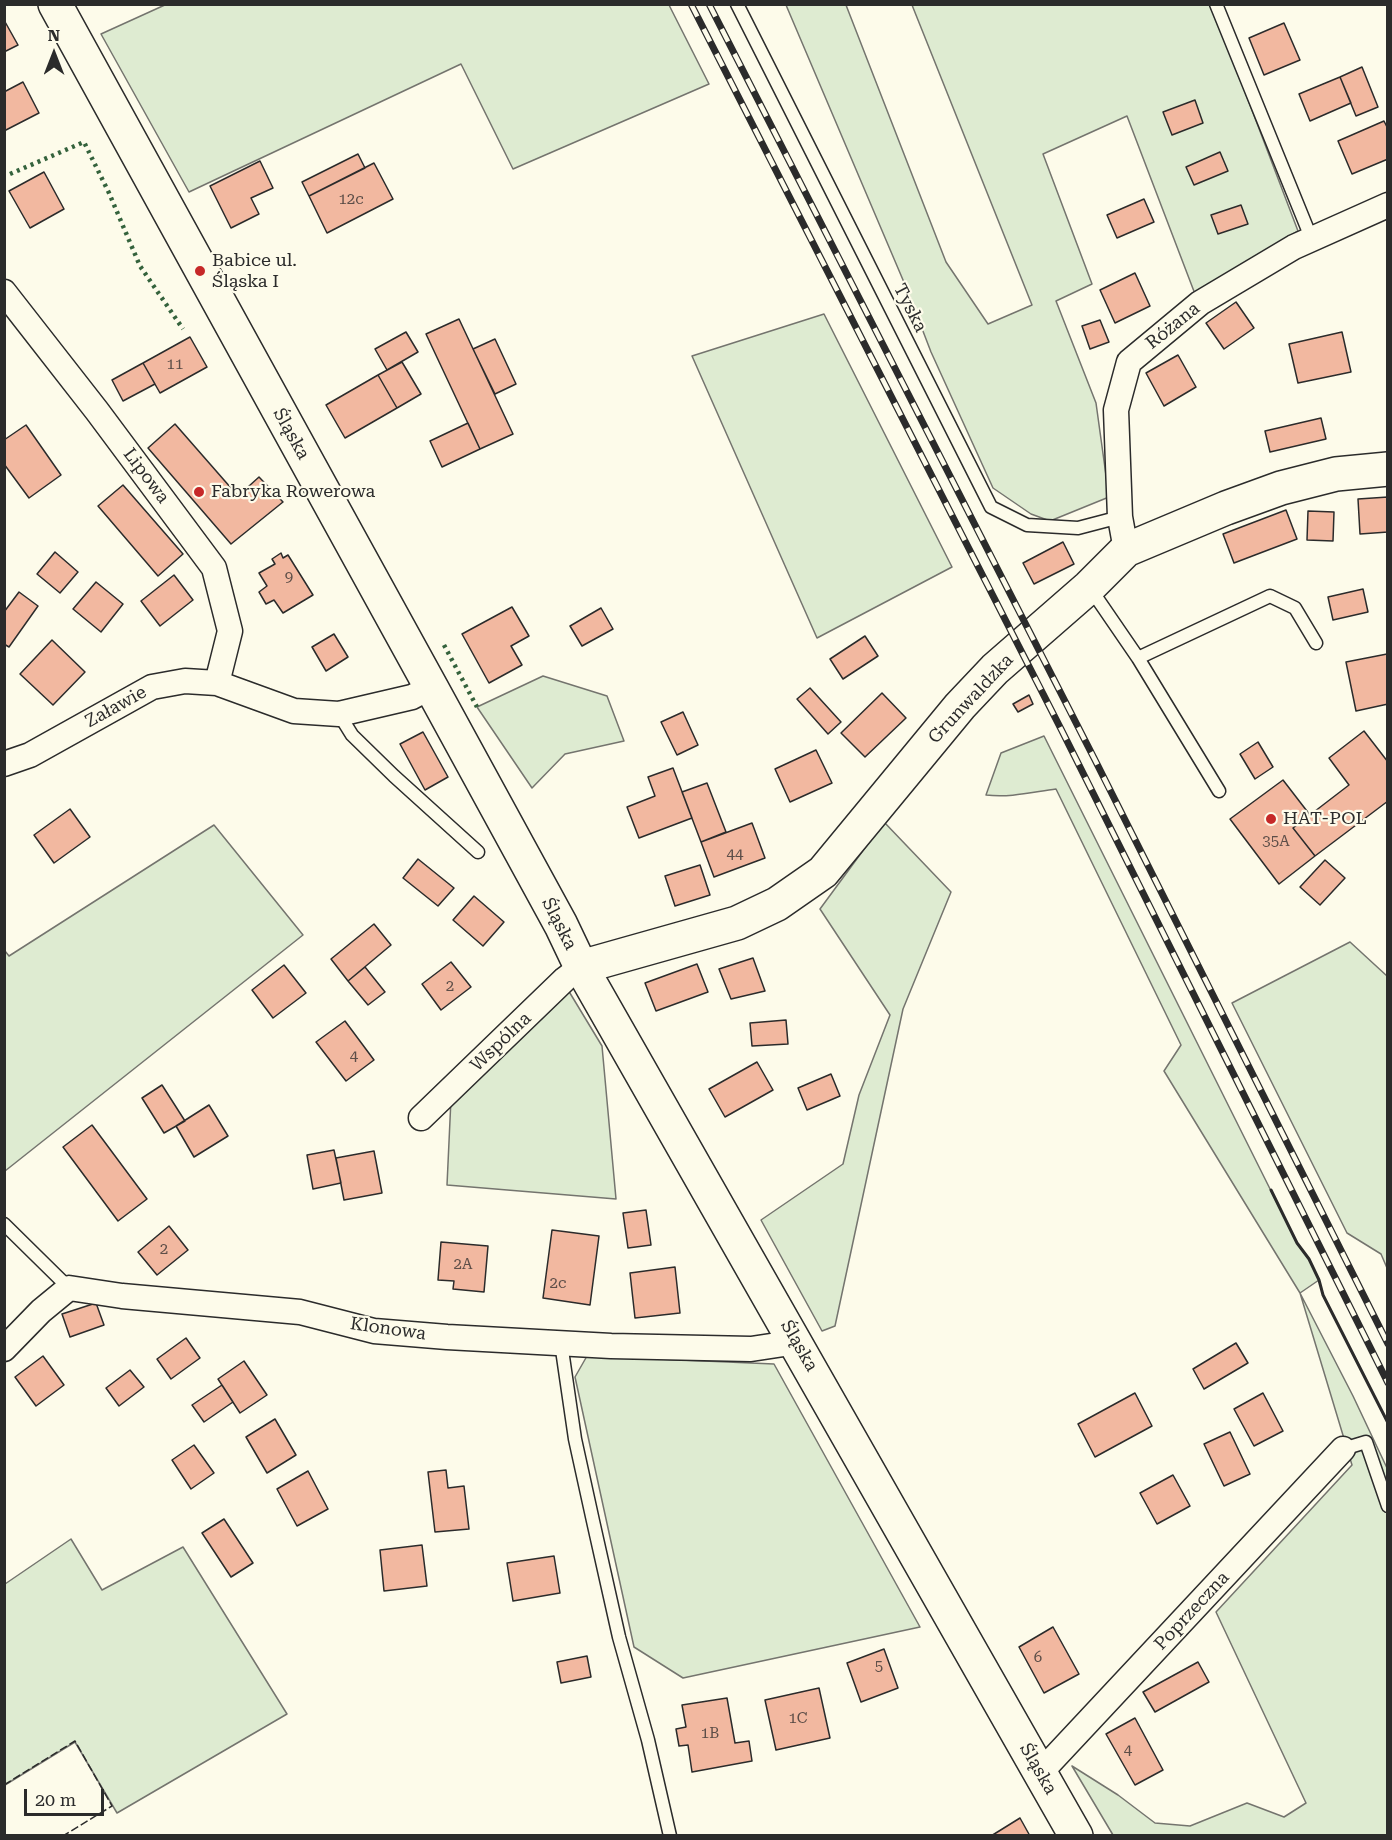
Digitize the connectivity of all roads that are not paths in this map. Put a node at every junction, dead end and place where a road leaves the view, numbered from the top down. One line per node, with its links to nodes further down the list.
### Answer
1 (55, 4): 14 (main road, Śląska)
2 (737, 4): 8 (lane, Tyska)
3 (1216, 4): 5 (lane)
4 (1388, 205): 5 (street, Różana)
5 (1312, 240): 8 (street, Różana)
6 (4, 292): 13 (street, Lipowa)
7 (1388, 469): 9 (main road, Grunwaldzka)
8 (1120, 518): 9 (street, Różana)
9 (1126, 550): 10 (main road, Grunwaldzka)
10 (1089, 587): 12 (lane); 19 (main road, Grunwaldzka)
11 (1316, 643): 12 (lane)
12 (1138, 658): 17 (lane)
13 (217, 682): 15 (street, Załawie); 16 (street, Załawie)
14 (431, 687): 15 (street, Załawie); 19 (main road, Śląska)
15 (339, 714): 18 (lane)
16 (4, 764)
17 (1219, 791)
18 (478, 852)
19 (581, 967): 20 (street, Wspólna); 23 (main road, Śląska)
20 (421, 1118)
21 (4, 1224): 22 (lane)
22 (69, 1288): 24 (street, Klonowa); 25 (street)
23 (796, 1342): 24 (street, Klonowa); 28 (main road, Śląska)
24 (561, 1343): 29 (lane)
25 (4, 1349)
26 (1344, 1449): 27 (lane); 28 (street, Poprzeczna)
27 (1388, 1506)
28 (1040, 1773): 30 (main road, Śląska)
29 (670, 1836)
30 (1076, 1836)

